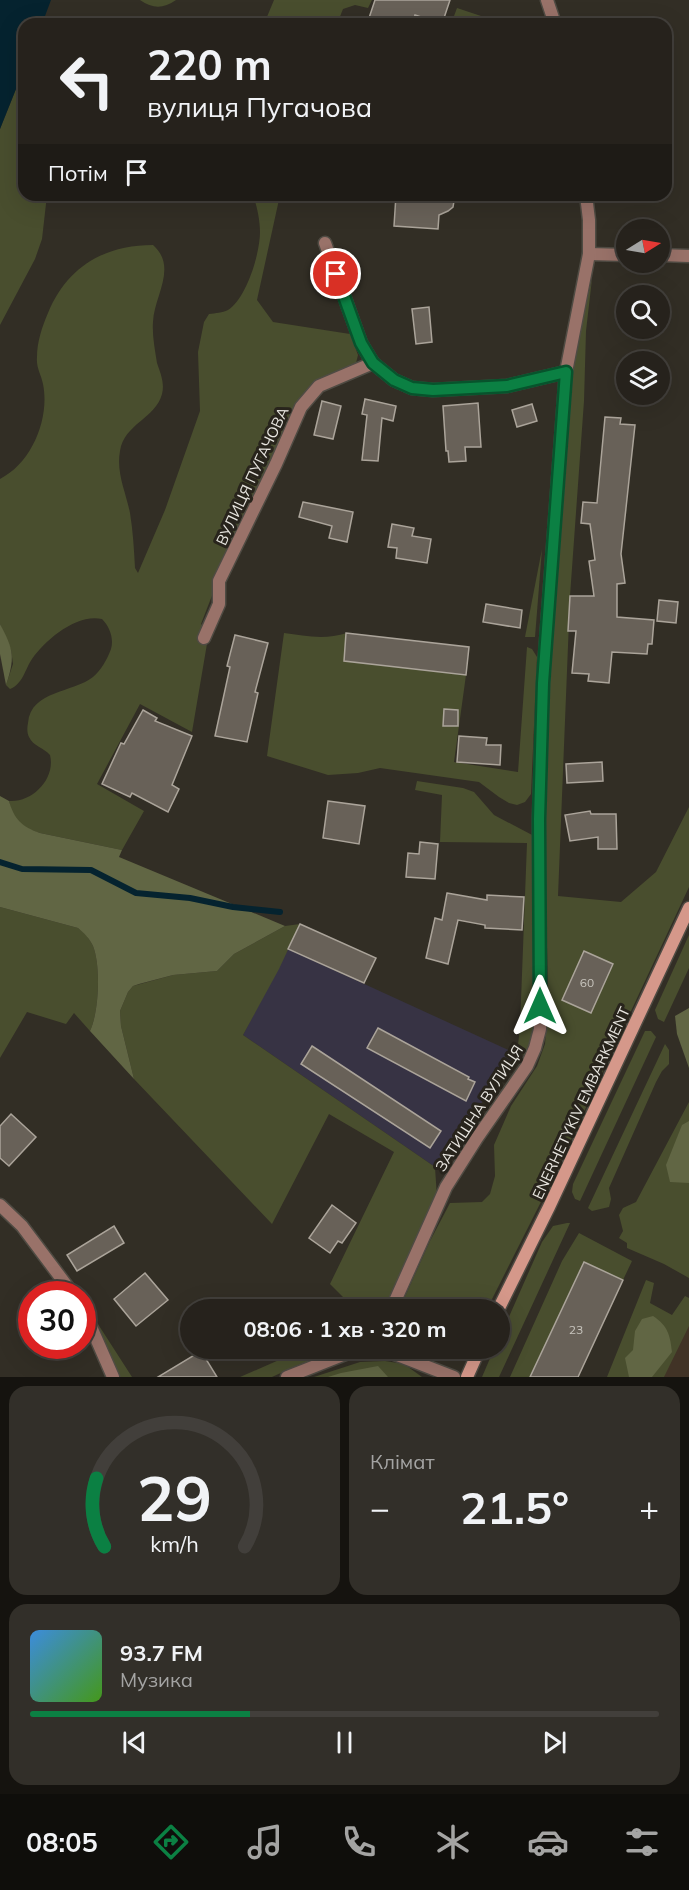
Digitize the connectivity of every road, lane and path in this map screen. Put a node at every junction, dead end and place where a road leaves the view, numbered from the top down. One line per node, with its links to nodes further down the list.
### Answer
1 (547, 0): 2 (street)
2 (553, 18)
3 (587, 201): 5 (street, ЗАТИШНА ВУЛИЦЯ)
4 (325, 243): 9 (street)
5 (589, 254): 6 (street); 10 (street, ЗАТИШНА ВУЛИЦЯ)
6 (616, 255)
7 (670, 255): 8 (street)
8 (689, 256)
9 (373, 363): 10 (street); 11 (street, ВУЛИЦЯ ПУГАЧОВА)
10 (566, 372): 15 (street, ЗАТИШНА ВУЛИЦЯ)
11 (204, 638)
12 (689, 908): 16 (street, ENERHETYKIV EMBARKMENT)
13 (0, 1204): 14 (street)
14 (63, 1281)
15 (396, 1299)
16 (503, 1299)
17 (96, 1338): 21 (street)
18 (333, 1359): 22 (street)
19 (407, 1359): 23 (street)
20 (475, 1359): 24 (street)
21 (113, 1377)
22 (287, 1377)
23 (454, 1377)
24 (467, 1377)

